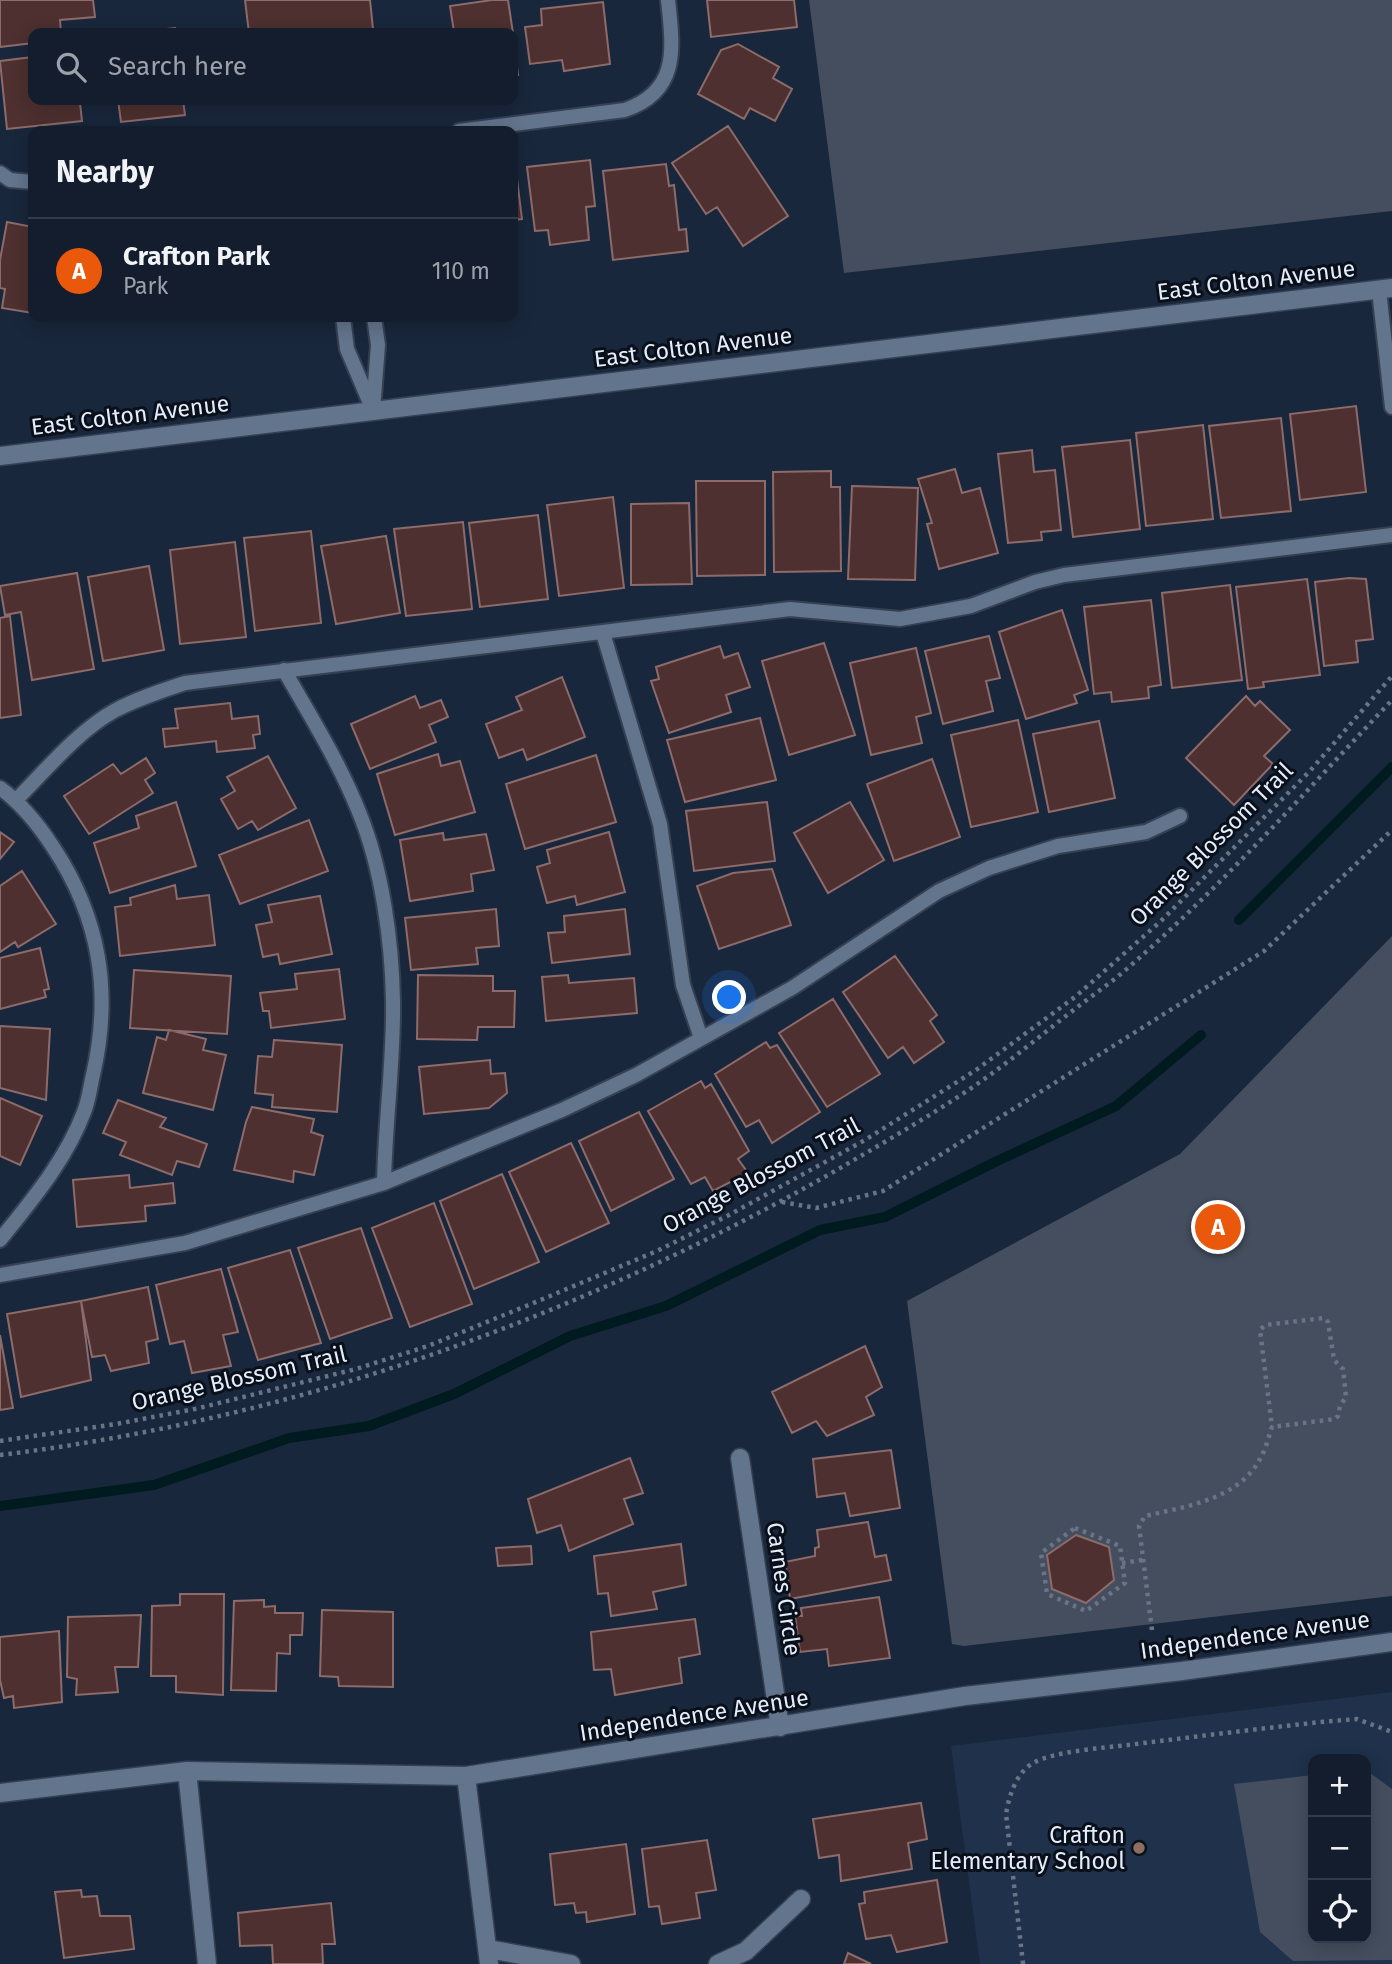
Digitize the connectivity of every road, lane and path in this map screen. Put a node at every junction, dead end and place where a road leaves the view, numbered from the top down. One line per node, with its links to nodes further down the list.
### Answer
1 (668, 0): 2 (lane)
2 (499, 126)
3 (0, 173): 4 (lane)
4 (28, 182)
5 (1385, 289): 8 (lane); 9 (street, East Colton Avenue)
6 (344, 322): 9 (lane)
7 (375, 322): 9 (lane)
8 (1392, 407)
9 (373, 410): 10 (street, East Colton Avenue)
10 (0, 456)
11 (1392, 536): 12 (lane)
12 (603, 633): 13 (lane); 20 (lane)
13 (284, 670): 17 (lane); 21 (lane)
14 (1392, 676): 26 (path, Orange Blossom Trail)
15 (1392, 700): 22 (path)
16 (0, 788): 17 (lane)
17 (16, 800): 23 (lane)
18 (1180, 816): 20 (lane)
19 (1392, 830): 22 (path)
20 (701, 1038): 21 (lane)
21 (384, 1183): 24 (lane)
22 (781, 1202): 27 (path)
23 (0, 1240)
24 (0, 1275)
25 (1272, 1427): 25 (path); 29 (path)
26 (0, 1441)
27 (0, 1455)
28 (740, 1458): 33 (street, Carnes Circle)
29 (1143, 1560): 30 (path); 31 (path)
30 (1122, 1563): 30 (path)
31 (1152, 1630)
32 (1392, 1642): 33 (street, Independence Avenue)
33 (780, 1727): 36 (street, Independence Avenue)
34 (1392, 1732): 43 (path)
35 (187, 1772): 36 (street, Independence Avenue); 37 (street, Independence Avenue); 40 (street)
36 (466, 1776): 39 (street)
37 (0, 1793)
38 (801, 1899): 42 (street)
39 (488, 1957): 41 (street)
40 (207, 1964)
41 (571, 1964)
42 (718, 1964)
43 (1023, 1964)

